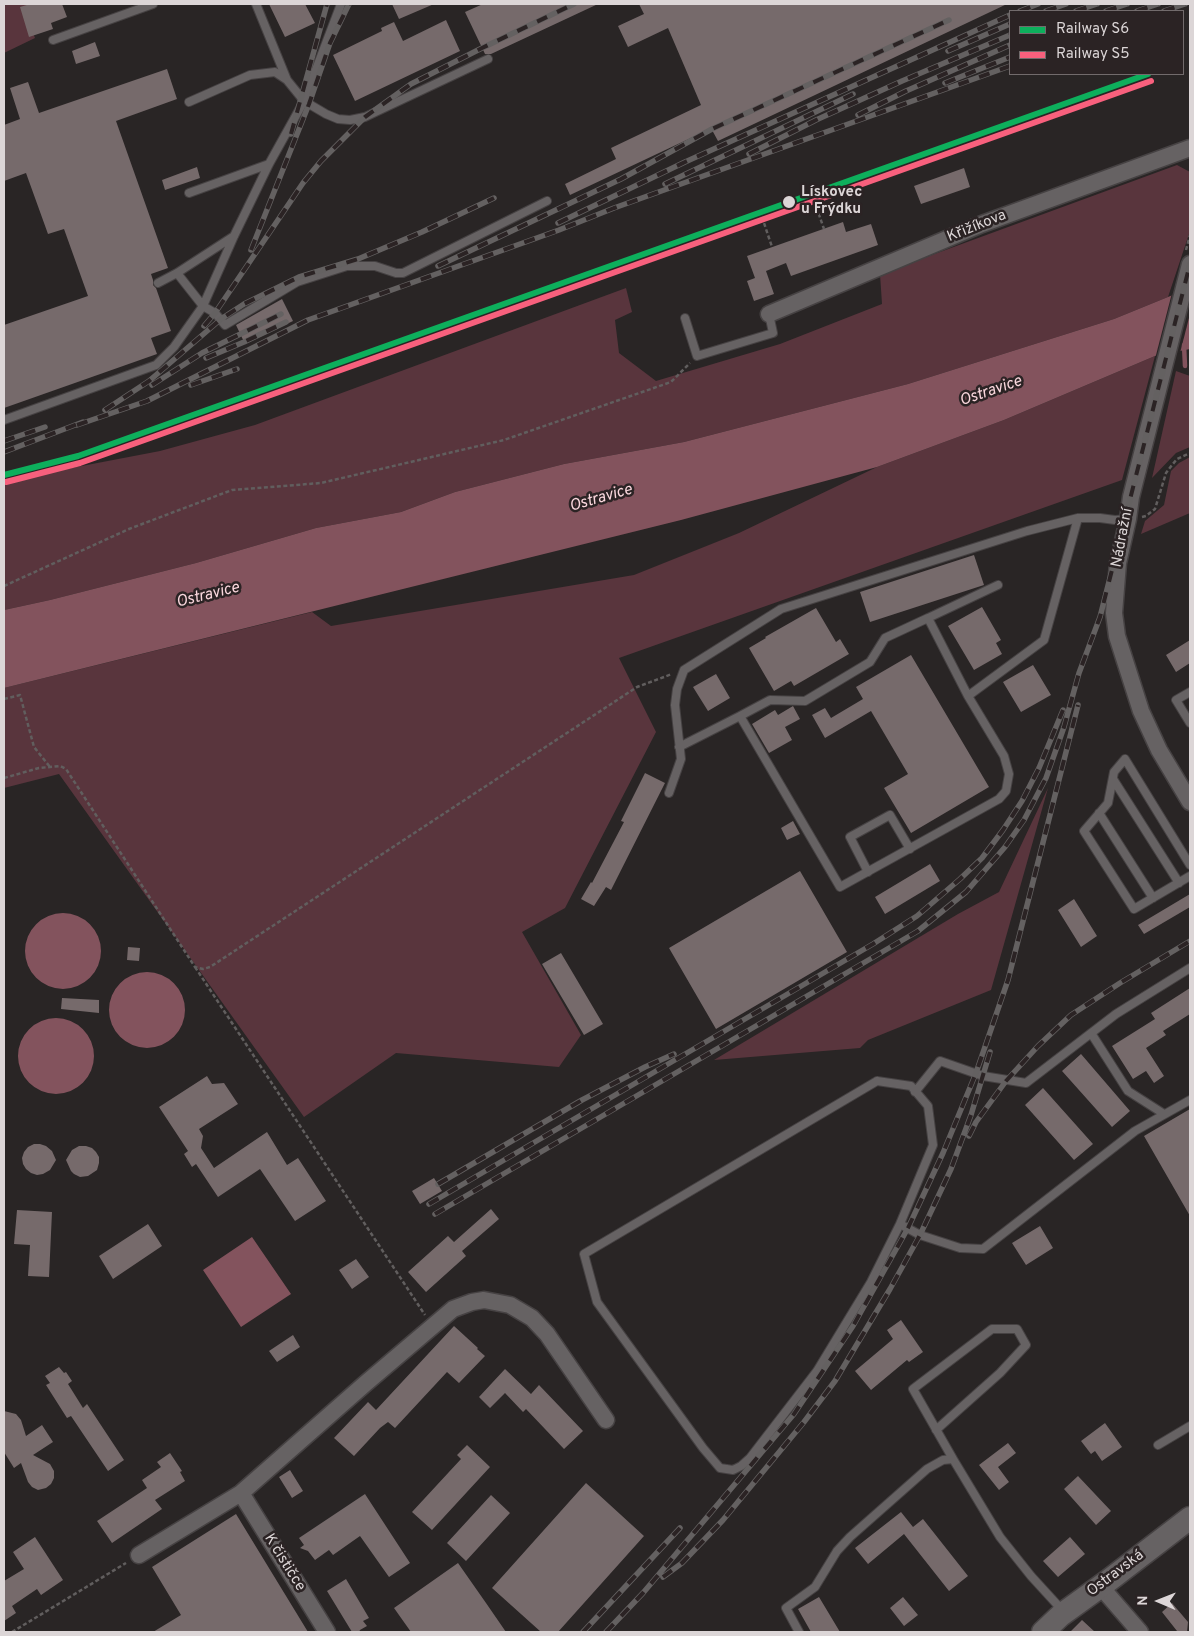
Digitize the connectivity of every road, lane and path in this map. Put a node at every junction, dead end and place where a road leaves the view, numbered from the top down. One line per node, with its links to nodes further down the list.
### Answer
1 (153, 4): 4 (lane)
2 (256, 4): 6 (lane)
3 (342, 4): 7 (lane)
4 (53, 40)
5 (488, 59): 7 (lane)
6 (287, 80): 7 (lane); 8 (lane)
7 (304, 101): 10 (lane)
8 (189, 102)
9 (1190, 148): 23 (street, Křižíkova)
10 (269, 164): 12 (lane); 17 (lane)
11 (810, 189): 15 (path)
12 (190, 193)
13 (547, 201): 22 (lane)
14 (762, 217): 18 (path)
15 (824, 228)
16 (1190, 235): 19 (path)
17 (234, 236): 20 (lane); 22 (lane)
18 (772, 247)
19 (1188, 257): 29 (street, Nádražní)
20 (178, 273): 21 (lane); 22 (lane)
21 (158, 283)
22 (203, 306): 26 (lane)
23 (769, 314): 25 (lane)
24 (686, 318): 25 (lane)
25 (697, 356): 31 (path)
26 (4, 420)
27 (1190, 453): 29 (path)
28 (1078, 518): 29 (lane); 33 (lane); 35 (lane)
29 (1128, 519): 44 (street, Nádražní)
30 (998, 585): 32 (lane)
31 (4, 586)
32 (928, 618): 35 (lane); 37 (lane)
33 (684, 670): 39 (lane); 52 (path)
34 (1190, 692): 38 (lane)
35 (968, 696): 46 (lane)
36 (4, 699): 40 (path)
37 (740, 716): 39 (lane); 48 (lane)
38 (1190, 723)
39 (679, 747): 43 (lane)
40 (50, 767): 41 (path); 52 (path)
41 (4, 778)
42 (1113, 779): 45 (lane); 47 (lane); 50 (lane)
43 (669, 793)
44 (1190, 802)
45 (1099, 813): 51 (lane); 51 (lane)
46 (910, 849): 48 (lane); 48 (lane)
47 (1190, 865)
48 (868, 872)
49 (1190, 876): 50 (lane)
50 (1179, 883): 51 (lane)
51 (1153, 898)
52 (195, 967): 59 (path)
53 (1190, 968): 54 (lane)
54 (1091, 1033): 55 (lane); 57 (lane)
55 (915, 1092): 58 (lane); 58 (lane)
56 (1190, 1100): 57 (lane)
57 (1164, 1114): 58 (lane)
58 (900, 1224)
59 (433, 1327): 60 (street); 65 (street)
60 (606, 1420)
61 (1190, 1426): 63 (lane)
62 (936, 1430): 62 (lane); 64 (lane)
63 (1158, 1445)
64 (953, 1459): 69 (lane); 72 (lane)
65 (242, 1493): 67 (street); 71 (street, K čističce)
66 (1190, 1518): 68 (street, Ostravská)
67 (139, 1555): 70 (path)
68 (1101, 1587): 69 (street, Ostravská); 74 (street)
69 (1065, 1613): 73 (street, Ostravská)
70 (12, 1632)
71 (327, 1632)
72 (798, 1632)
73 (1043, 1632)
74 (1140, 1632)

